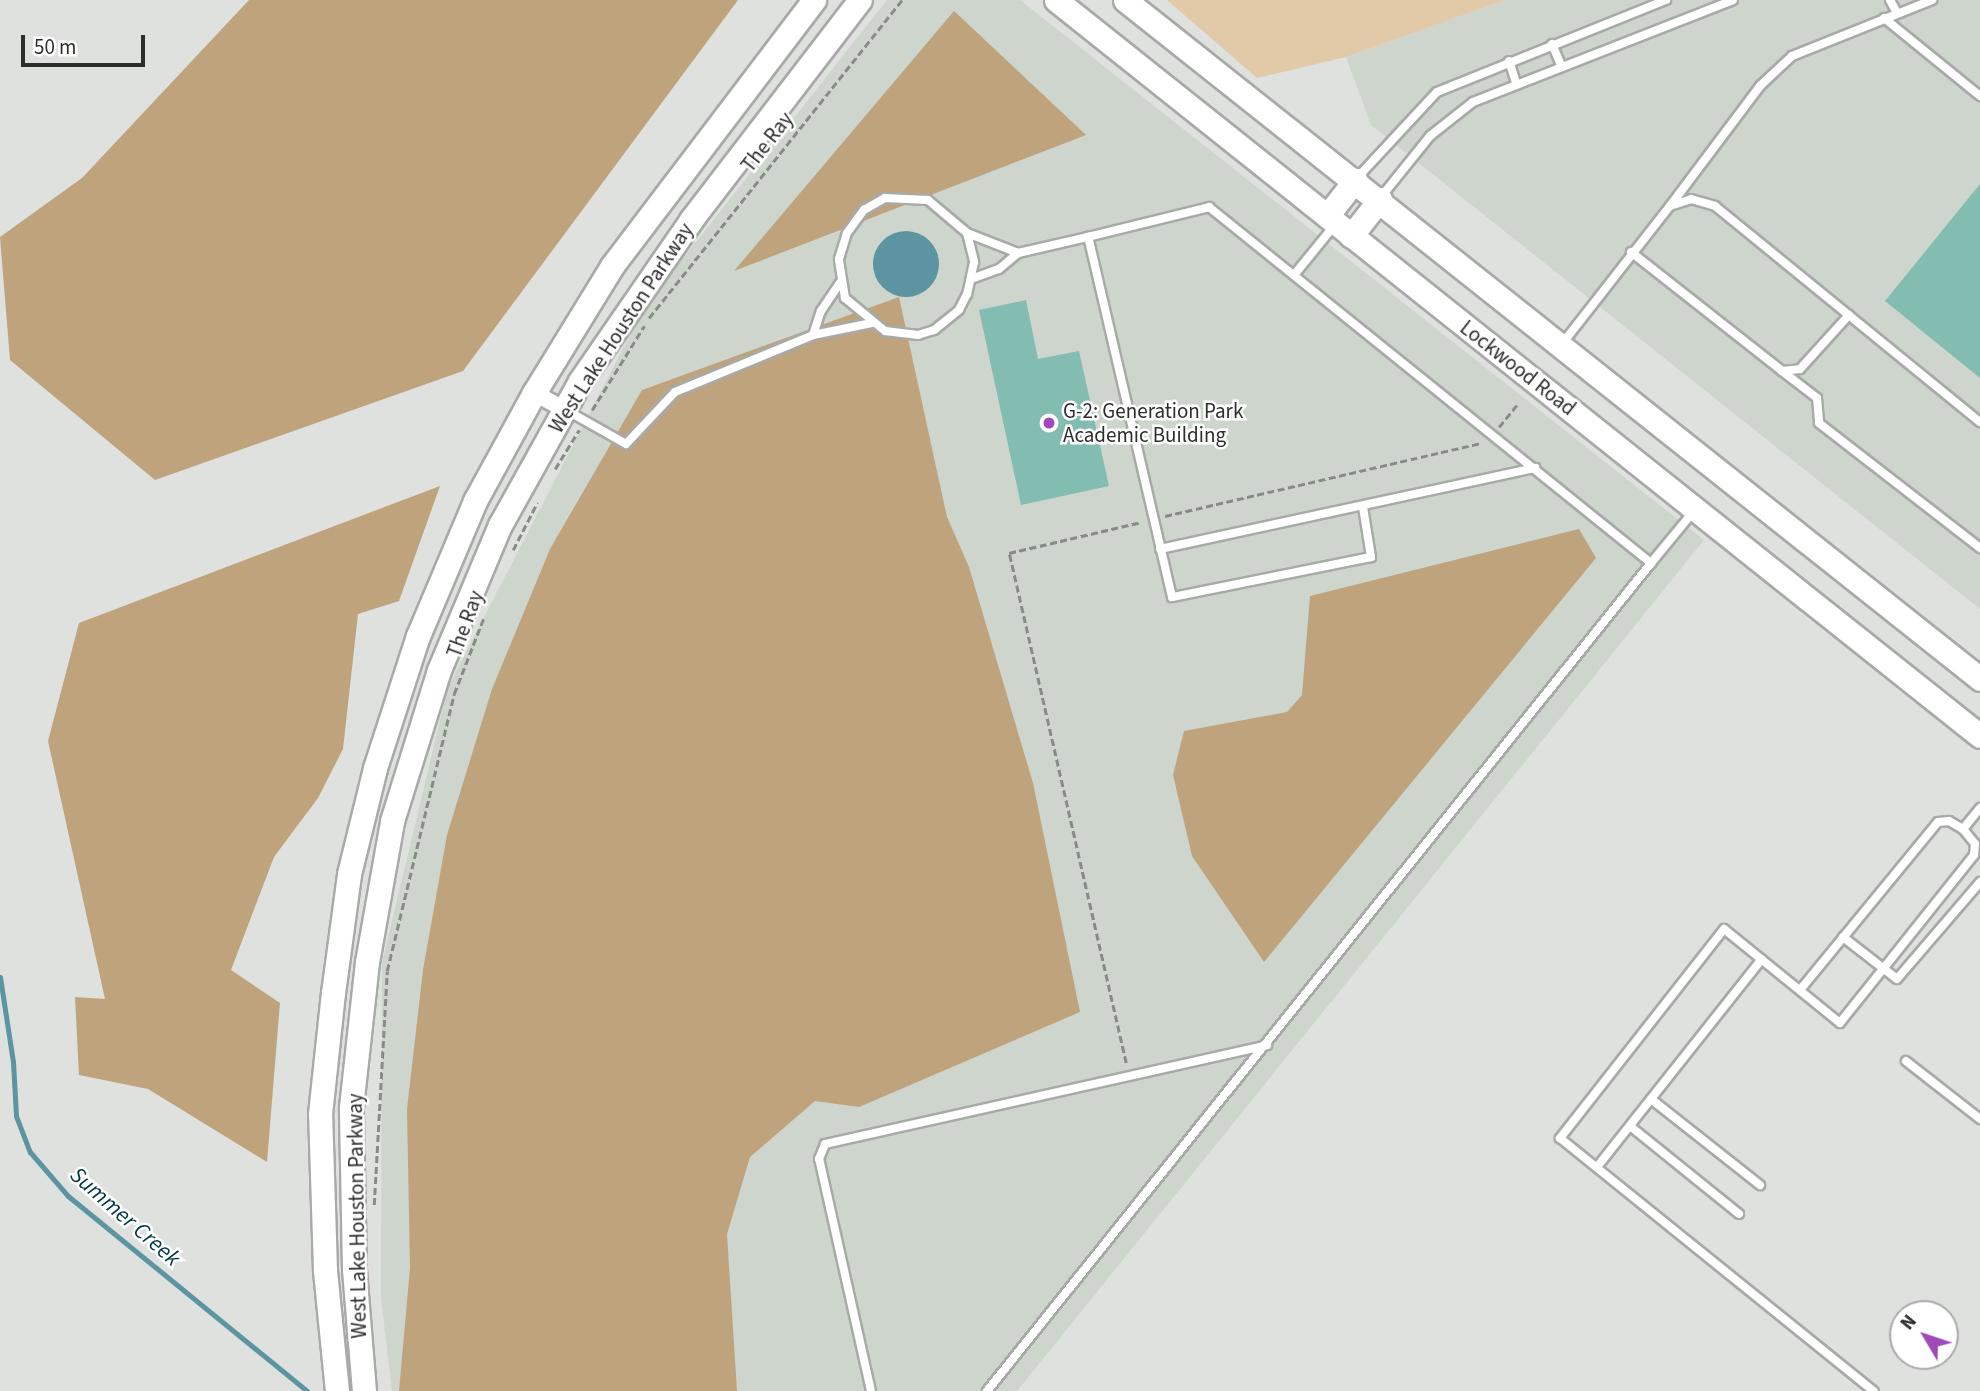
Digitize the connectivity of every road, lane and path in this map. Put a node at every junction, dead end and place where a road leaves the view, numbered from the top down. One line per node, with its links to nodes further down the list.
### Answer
1 (814, 0): 33 (main road, West Lake Houston Parkway)
2 (860, 0): 35 (main road, West Lake Houston Parkway)
3 (902, 0): 36 (path, The Ray)
4 (1056, 0): 20 (main road, Lockwood Road)
5 (1125, 0): 17 (main road)
6 (1666, 0): 12 (lane)
7 (1733, 0): 14 (lane)
8 (1890, 0): 10 (lane)
9 (1932, 0): 10 (lane)
10 (1897, 13): 11 (lane)
11 (1884, 18): 16 (lane); 19 (lane)
12 (1552, 44): 13 (lane); 14 (lane)
13 (1509, 61): 15 (lane); 17 (lane)
14 (1562, 67): 15 (lane)
15 (1517, 85): 18 (lane)
16 (1980, 96)
17 (1355, 180): 18 (main road); 20 (main road)
18 (1380, 200): 20 (main road); 31 (main road)
19 (1670, 206): 24 (lane); 28 (lane)
20 (1338, 225): 25 (lane); 43 (main road, Lockwood Road)
21 (967, 233): 23 (lane); 26 (lane); 27 (lane)
22 (1088, 237): 23 (lane); 25 (lane); 44 (lane)
23 (1018, 253): 26 (lane)
24 (1632, 253): 31 (lane); 32 (lane)
25 (1294, 275): 38 (lane)
26 (971, 279): 29 (lane)
27 (840, 283): 29 (lane); 30 (lane)
28 (1849, 315): 32 (lane); 37 (lane)
29 (872, 323): 30 (lane)
30 (813, 335): 36 (lane)
31 (1561, 345): 50 (main road)
32 (1782, 371): 45 (lane)
33 (534, 393): 35 (street); 69 (main road, West Lake Houston Parkway)
34 (1517, 405): 38 (path)
35 (564, 410): 36 (lane); 70 (main road, West Lake Houston Parkway)
36 (585, 421): 40 (path, The Ray)
37 (1980, 422)
38 (1494, 434): 39 (lane); 44 (path)
39 (1535, 468): 42 (lane); 48 (lane)
40 (553, 472)
41 (541, 495): 47 (path)
42 (1363, 507): 46 (lane); 46 (lane)
43 (1695, 509): 48 (lane); 51 (main road, Lockwood Road)
44 (1152, 519): 46 (lane); 61 (path)
45 (1980, 548)
46 (1160, 549)
47 (511, 554)
48 (1651, 563): 59 (lane)
49 (486, 613): 68 (path, The Ray)
50 (1980, 679)
51 (1980, 736)
52 (1980, 808): 53 (lane)
53 (1963, 829): 55 (lane); 57 (lane)
54 (1980, 882): 57 (lane)
55 (1843, 937): 57 (lane); 58 (lane)
56 (1762, 960): 58 (lane); 62 (lane); 65 (lane)
57 (1882, 970): 58 (lane)
58 (1800, 990)
59 (1267, 1045): 61 (lane); 72 (lane)
60 (1906, 1061): 63 (lane)
61 (1129, 1076): 71 (lane)
62 (1651, 1098): 64 (lane); 66 (lane)
63 (1980, 1119)
64 (1630, 1126): 65 (lane); 67 (lane)
65 (1597, 1167): 73 (lane)
66 (1760, 1185)
67 (1739, 1214)
68 (374, 1216)
69 (337, 1391)
70 (364, 1391)
71 (871, 1391)
72 (987, 1391)
73 (1874, 1391)

